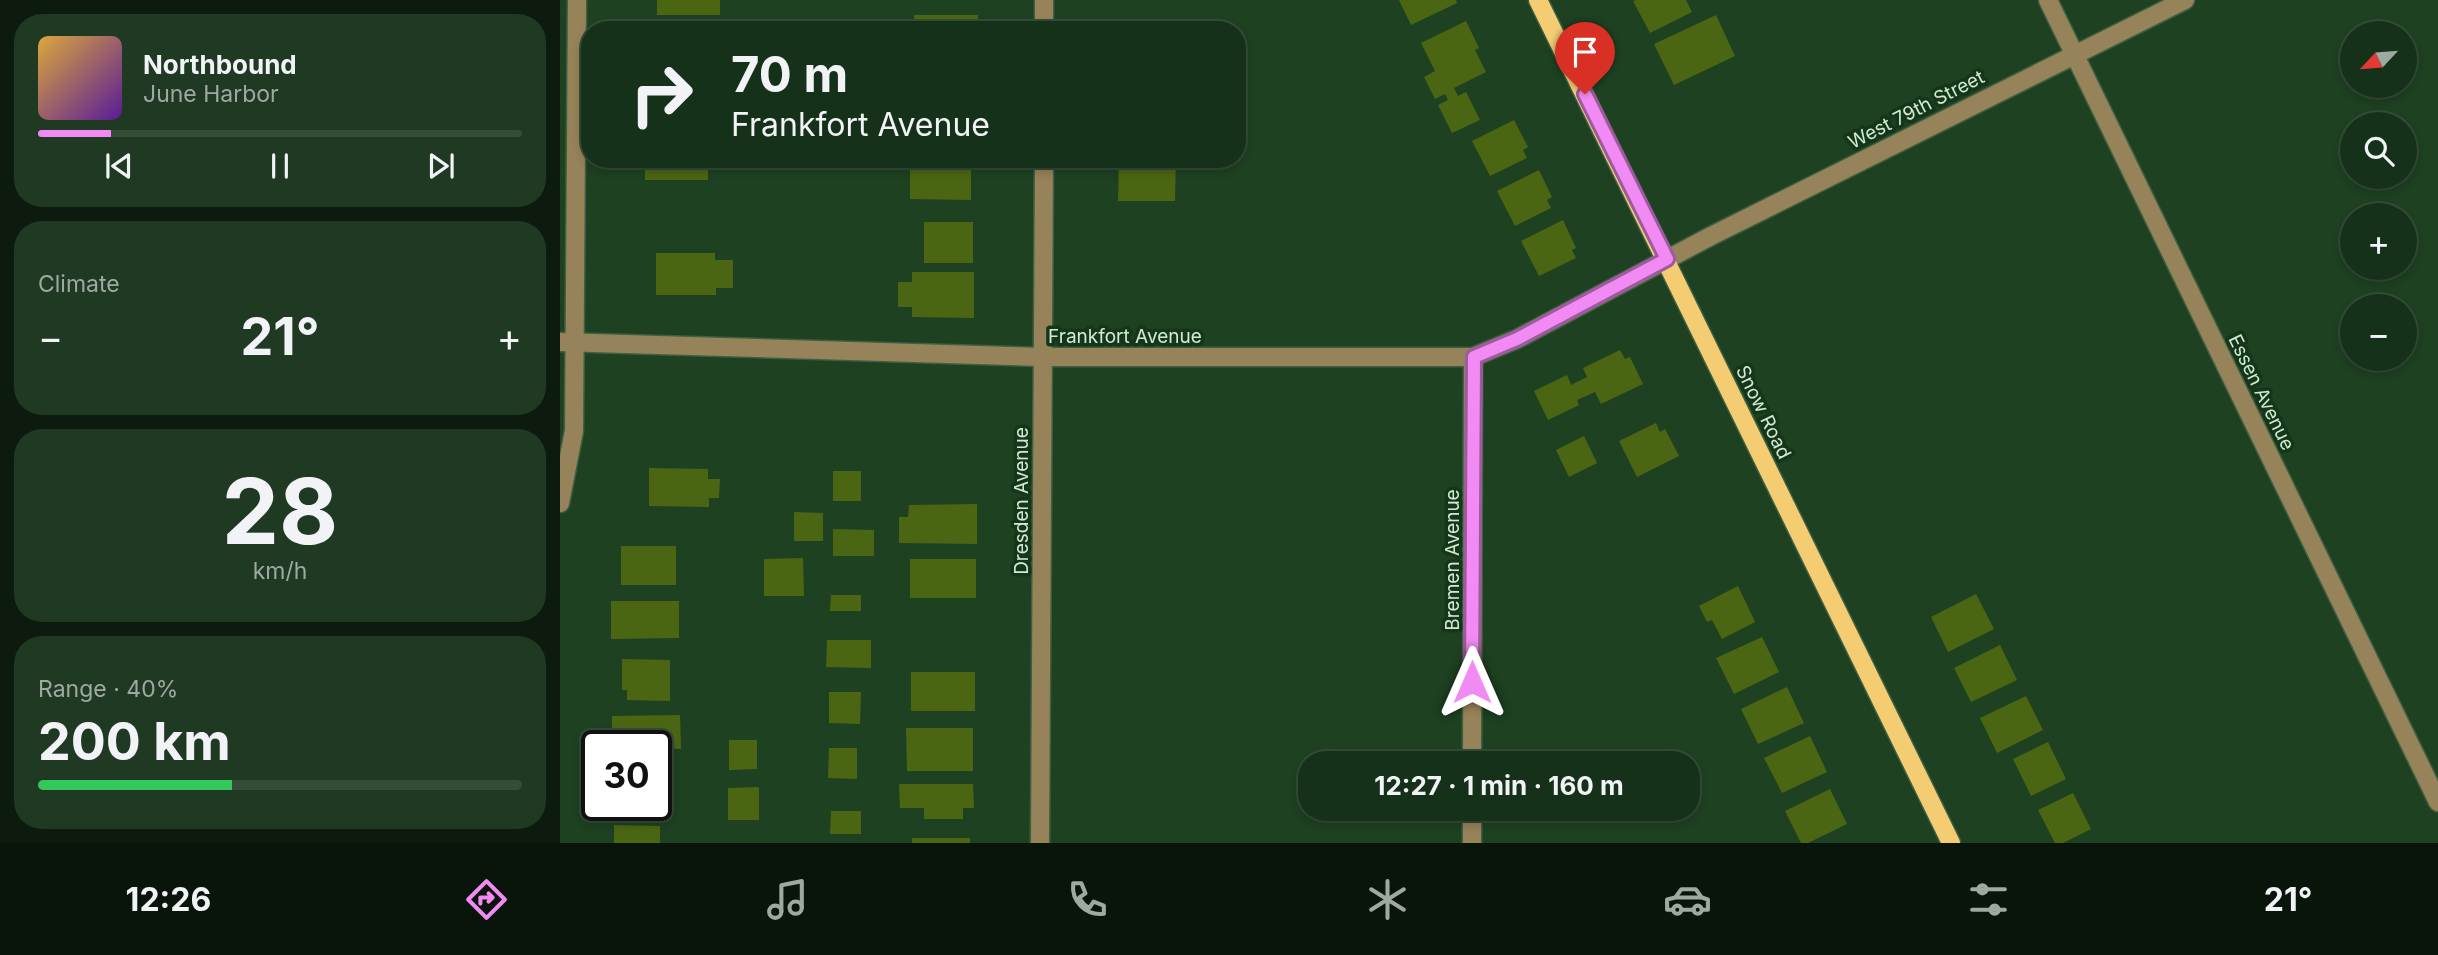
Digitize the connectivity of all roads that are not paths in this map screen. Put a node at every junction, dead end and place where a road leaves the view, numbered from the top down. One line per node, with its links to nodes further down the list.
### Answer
1 (577, 0): 10 (street)
2 (1044, 0): 6 (street)
3 (1538, 0): 9 (main road, Snow Road)
4 (2048, 0): 7 (street, Essen Avenue)
5 (2185, 0): 7 (street, West 79th Street)
6 (1044, 21)
7 (2074, 53): 9 (street, West 79th Street); 15 (street, Essen Avenue)
8 (1044, 168): 11 (street, Dresden Avenue)
9 (1667, 259): 12 (street, Frankfort Avenue); 19 (main road, Snow Road)
10 (568, 341): 11 (street, Frankfort Avenue); 13 (street)
11 (1043, 357): 12 (street, Frankfort Avenue); 17 (street, Dresden Avenue)
12 (1474, 357): 14 (street, Bremen Avenue)
13 (560, 503)
14 (1472, 751)
15 (2438, 802)
16 (1472, 821): 18 (street)
17 (1040, 843)
18 (1472, 843)
19 (1951, 843)

